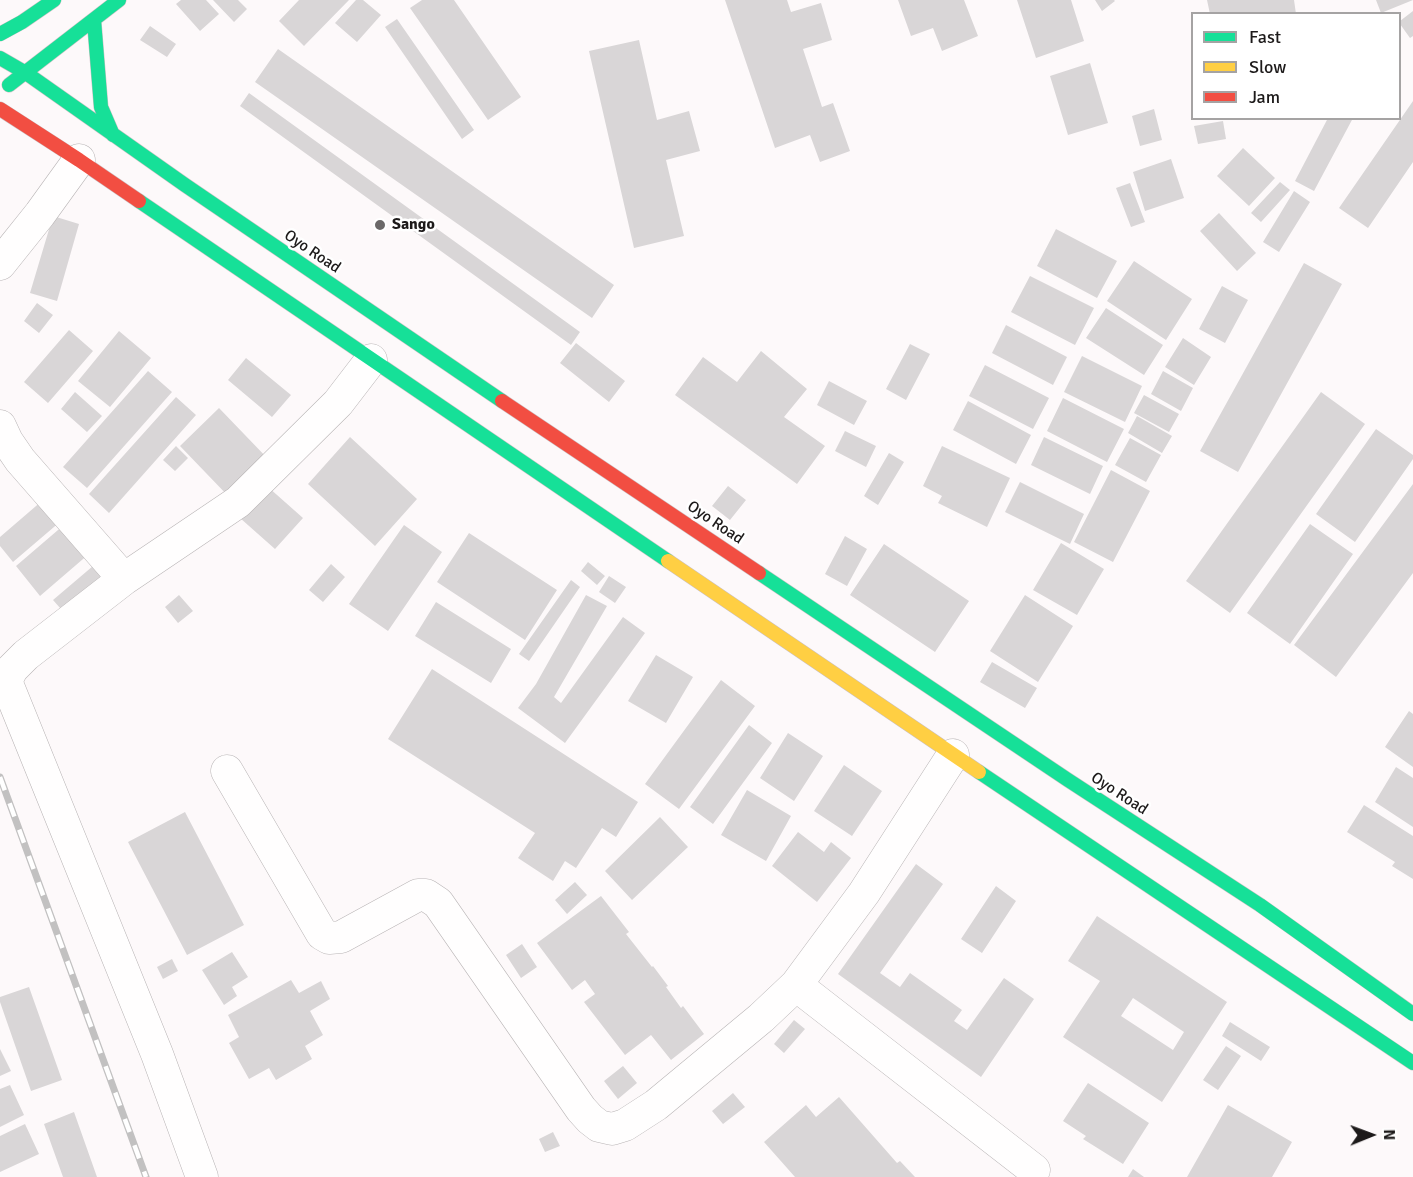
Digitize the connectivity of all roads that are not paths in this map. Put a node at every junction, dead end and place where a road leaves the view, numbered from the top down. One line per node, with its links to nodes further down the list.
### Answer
1 (54, 0): 4 (main road)
2 (118, 0): 3 (main road)
3 (94, 20): 6 (main road); 9 (main road)
4 (0, 34)
5 (0, 58): 6 (main road, Oyo Road)
6 (26, 73): 7 (main road); 9 (main road, Oyo Road)
7 (0, 91)
8 (0, 109): 10 (main road)
9 (113, 135): 18 (main road, Oyo Road)
10 (79, 160): 11 (street); 12 (main road)
11 (0, 264)
12 (371, 360): 14 (street); 15 (main road)
13 (0, 426): 14 (street)
14 (124, 579): 21 (street)
15 (953, 755): 17 (street); 19 (main road)
16 (227, 771): 17 (street)
17 (796, 985): 20 (street)
18 (1413, 1014)
19 (1413, 1063)
20 (1034, 1170)
21 (202, 1177)

